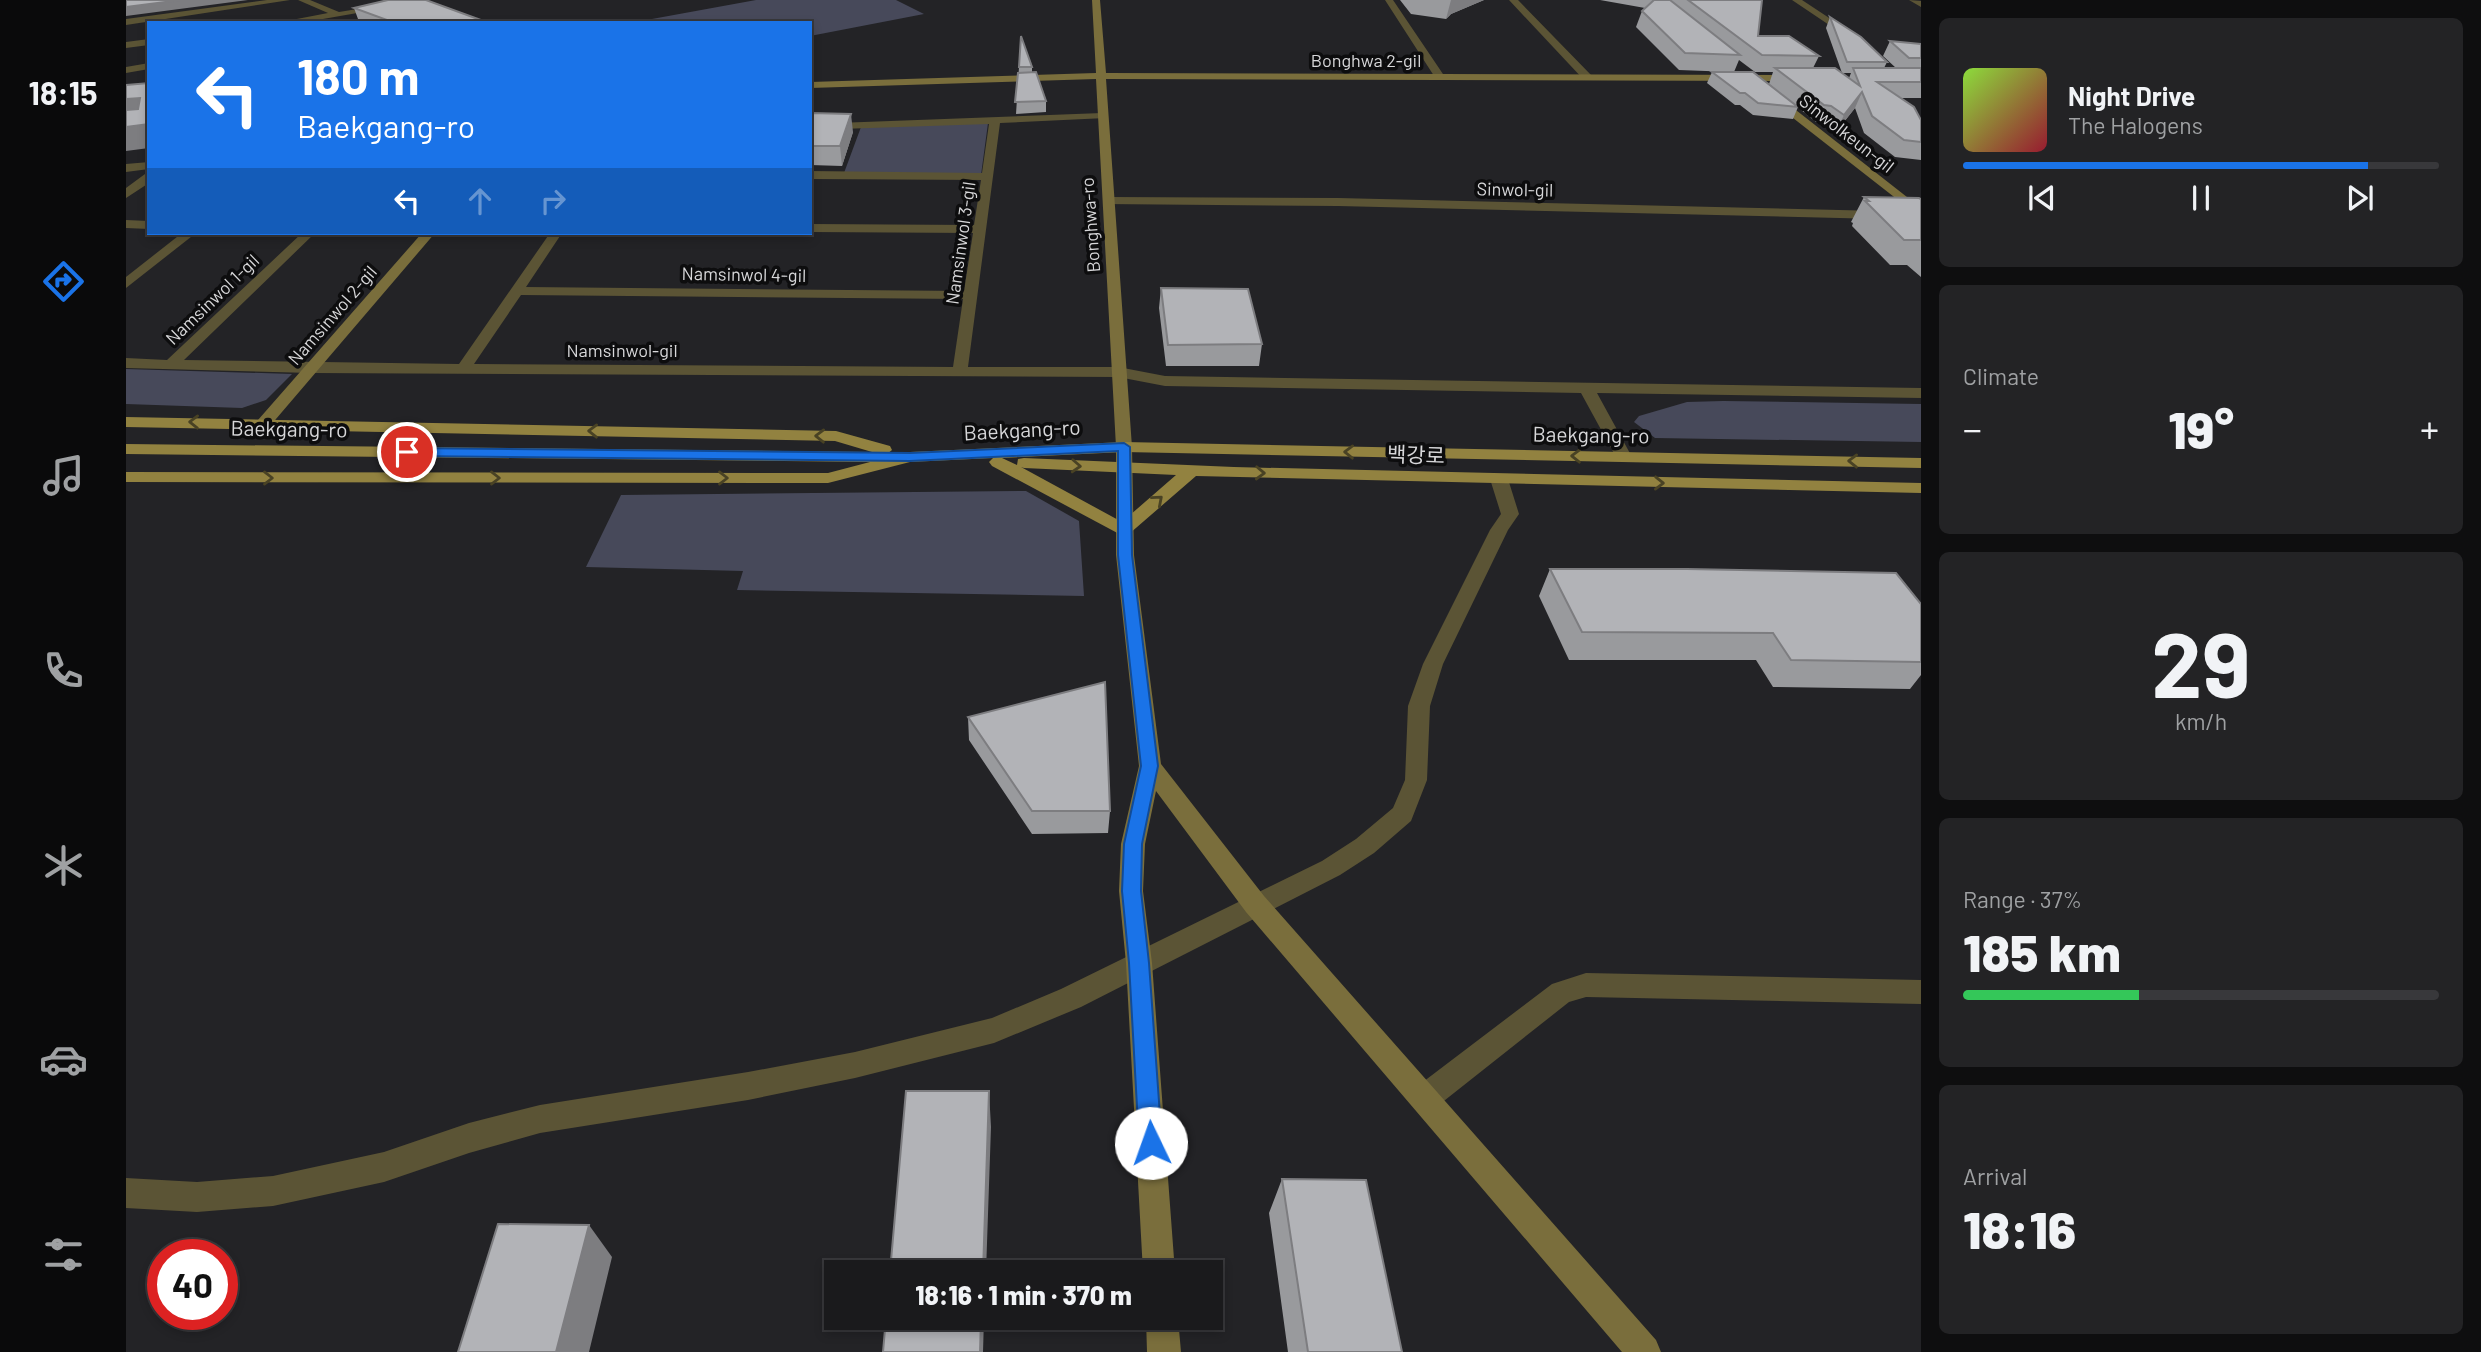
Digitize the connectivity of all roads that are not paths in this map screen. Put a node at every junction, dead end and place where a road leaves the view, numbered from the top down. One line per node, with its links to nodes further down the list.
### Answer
1 (185, 0): 11 (street)
2 (286, 0): 11 (street)
3 (302, 0): 12 (street)
4 (1096, 0): 22 (street, Bonghwa-ro)
5 (1389, 0): 23 (street)
6 (1513, 0): 24 (street)
7 (1796, 0): 18 (street)
8 (1913, 0): 9 (street)
9 (1921, 4)
10 (394, 7): 12 (street)
11 (203, 12): 15 (street)
12 (339, 14): 13 (street); 14 (street)
13 (293, 21)
14 (354, 21)
15 (126, 22)
16 (147, 42): 17 (street)
17 (126, 45)
18 (1865, 46)
19 (147, 66): 21 (street)
20 (1739, 69): 25 (street, Sinwolkeun-gil)
21 (126, 70)
22 (1099, 76): 23 (street, Bonghwa 2-gil); 27 (street, Bonghwa 2-gil); 28 (street, Bonghwa-ro)
23 (1440, 78): 24 (street, Bonghwa 2-gil)
24 (1588, 78): 25 (street, Bonghwa 2-gil)
25 (1749, 78): 26 (street, Bonghwa 2-gil); 38 (street, Sinwolkeun-gil)
26 (1804, 79)
27 (812, 85)
28 (1102, 116): 29 (street); 37 (street, Bonghwa-ro)
29 (995, 120): 30 (street); 34 (street, Namsinwol 3-gil)
30 (812, 127)
31 (147, 165): 32 (street)
32 (126, 168)
33 (812, 176): 34 (street)
34 (987, 177): 42 (street, Namsinwol 3-gil)
35 (147, 178): 36 (street)
36 (126, 194)
37 (1107, 201): 38 (street, Sinwol-gil); 55 (street, Bonghwa-ro)
38 (1921, 215)
39 (126, 224): 40 (street)
40 (147, 225)
41 (812, 228): 42 (street)
42 (980, 229): 49 (street, Namsinwol 3-gil)
43 (187, 235): 47 (street)
44 (307, 235): 51 (street, Namsinwol 1-gil)
45 (427, 235): 52 (street, Namsinwol 2-gil)
46 (555, 235): 48 (street)
47 (126, 284)
48 (517, 291): 49 (street, Namsinwol 4-gil); 53 (street)
49 (970, 295): 54 (street, Namsinwol 3-gil)
50 (126, 363): 51 (street, Namsinwol-gil)
51 (171, 364): 52 (street, Namsinwol-gil)
52 (312, 368): 53 (street, Namsinwol-gil); 59 (street, Namsinwol 2-gil)
53 (464, 368): 54 (street, Namsinwol-gil)
54 (960, 372): 55 (street, Namsinwol-gil)
55 (1118, 372): 56 (street, Namsinwol-gil); 60 (street, Bonghwa-ro)
56 (1586, 388): 57 (street, Namsinwol-gil); 63 (street)
57 (1921, 393)
58 (126, 422): 59 (main road, one-way to 58)
59 (264, 423): 62 (main road, one-way to 59)
60 (1124, 447): 62 (main road, Baekgang-ro); 63 (main road, Baekgang-ro, one-way to 60); 66 (street, Bonghwa-ro)
61 (126, 449): 62 (main road, Baekgang-ro)
62 (910, 457): 64 (main road, 백강로); 68 (main road, one-way to 62)
63 (1624, 457): 65 (main road, Baekgang-ro, one-way to 63)
64 (998, 462): 66 (main road, 백강로, one-way to 66); 71 (main road)
65 (1921, 463)
66 (1123, 469): 67 (main road, 백강로); 71 (street, Bonghwa-ro)
67 (1192, 470): 69 (main road, 백강로, one-way to 69); 71 (main road, one-way to 67)
68 (126, 477)
69 (1499, 480): 70 (main road, 백강로, one-way to 70); 73 (street)
70 (1921, 488)
71 (1123, 530): 72 (street, Bonghwa-ro)
72 (1150, 766): 73 (street); 74 (street)
73 (1255, 904): 74 (street); 76 (street)
74 (1139, 963): 77 (street); 78 (street)
75 (1921, 992): 76 (street)
76 (1425, 1098): 81 (street)
77 (126, 1193)
78 (1158, 1260)
79 (1163, 1330): 80 (street)
80 (1164, 1352)
81 (1644, 1352)

